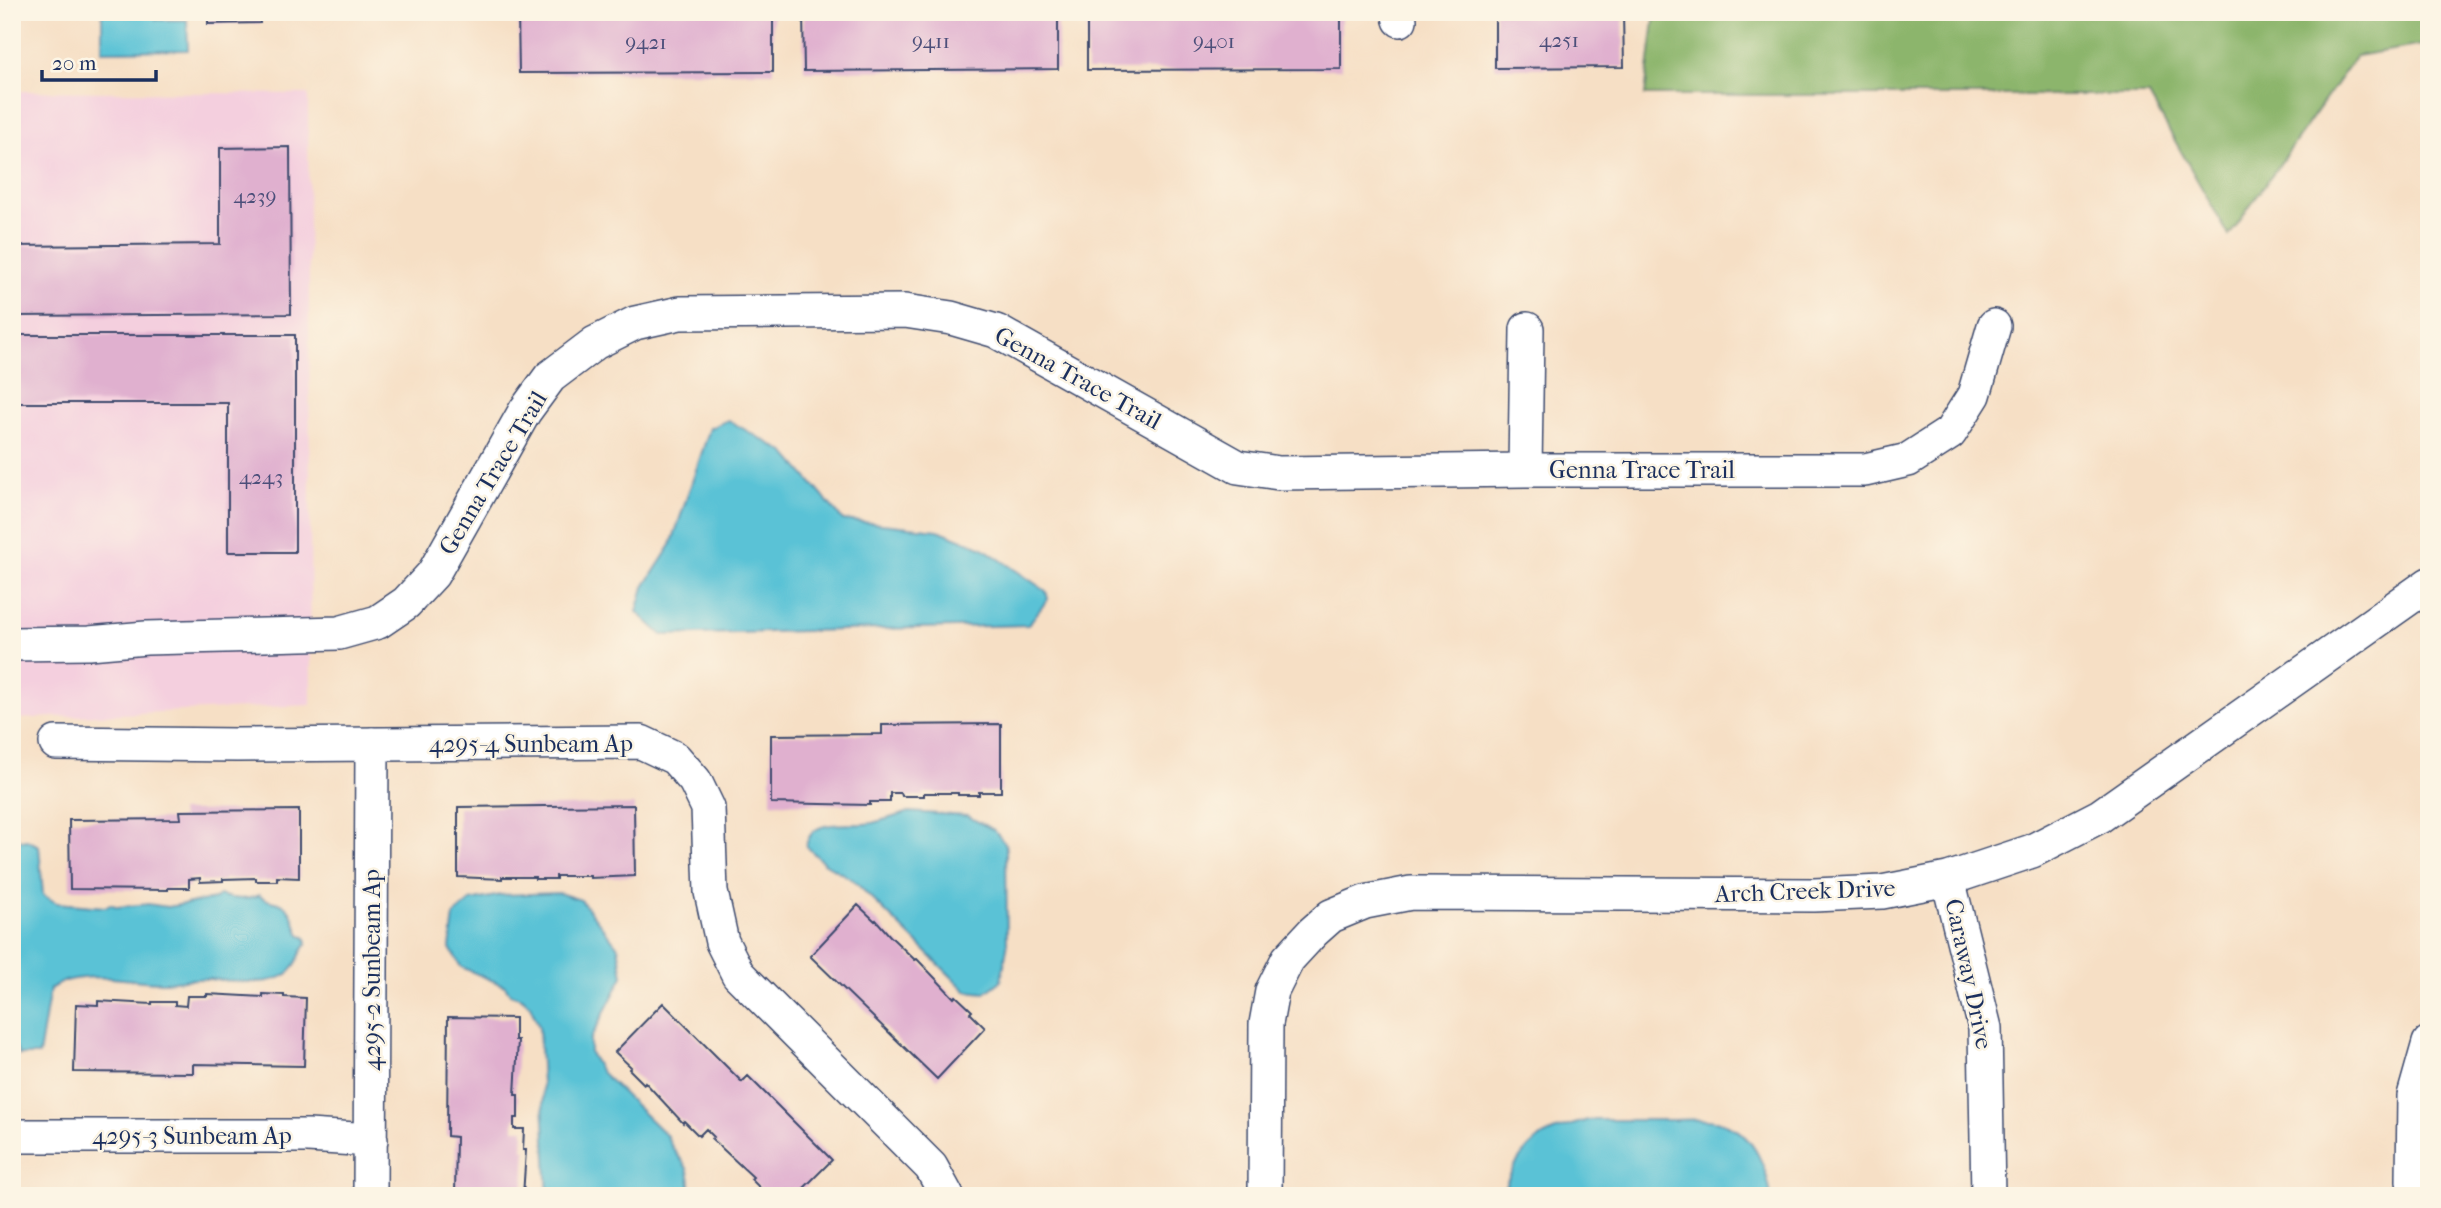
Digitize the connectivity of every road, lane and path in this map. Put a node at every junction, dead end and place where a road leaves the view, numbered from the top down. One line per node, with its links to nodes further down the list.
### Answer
1 (1994, 327): 3 (street, Genna Trace Trail)
2 (1527, 329): 3 (street)
3 (1525, 470): 5 (street, Genna Trace Trail)
4 (2429, 584): 8 (street, Arch Creek Drive)
5 (12, 644)
6 (55, 743): 7 (street, 4295-4 Sunbeam Ap)
7 (372, 744): 11 (street, 4295-2 Sunbeam Ap); 13 (street, 4295-4 Sunbeam Ap)
8 (1948, 879): 14 (street, Arch Creek Drive); 15 (street, Caraway Drive)
9 (2429, 1043): 16 (street)
10 (12, 1136): 11 (street, 4295-3 Sunbeam Ap)
11 (371, 1140): 12 (street, 4295-2 Sunbeam Ap)
12 (370, 1196)
13 (947, 1196)
14 (1265, 1196)
15 (1988, 1196)
16 (2416, 1196)

